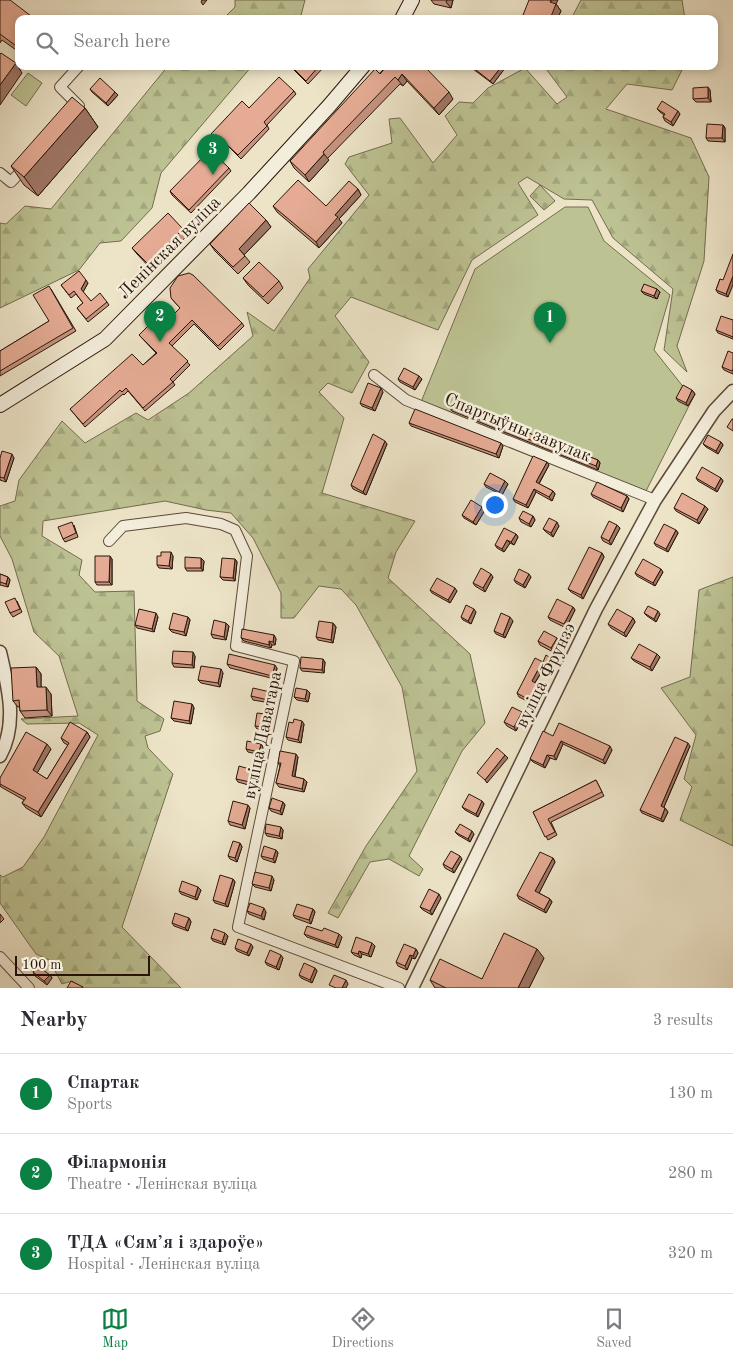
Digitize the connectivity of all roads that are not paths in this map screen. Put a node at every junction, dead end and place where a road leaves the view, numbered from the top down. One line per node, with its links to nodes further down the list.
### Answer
1 (412, 0): 2 (main road)
2 (404, 15)
3 (75, 70): 5 (street)
4 (360, 70): 10 (main road, Ленінская вуліца)
5 (73, 113)
6 (36, 154): 7 (street)
7 (0, 173)
8 (374, 376): 11 (street, Спартыўны завулак)
9 (733, 391): 11 (street, вуліца Фрунзэ)
10 (0, 405)
11 (655, 500): 18 (street, вуліца Фрунзэ)
12 (109, 541): 17 (street, вуліца Даватара)
13 (0, 652): 14 (street)
14 (0, 756)
15 (0, 958): 16 (street)
16 (29, 988)
17 (399, 988)
18 (412, 988)

